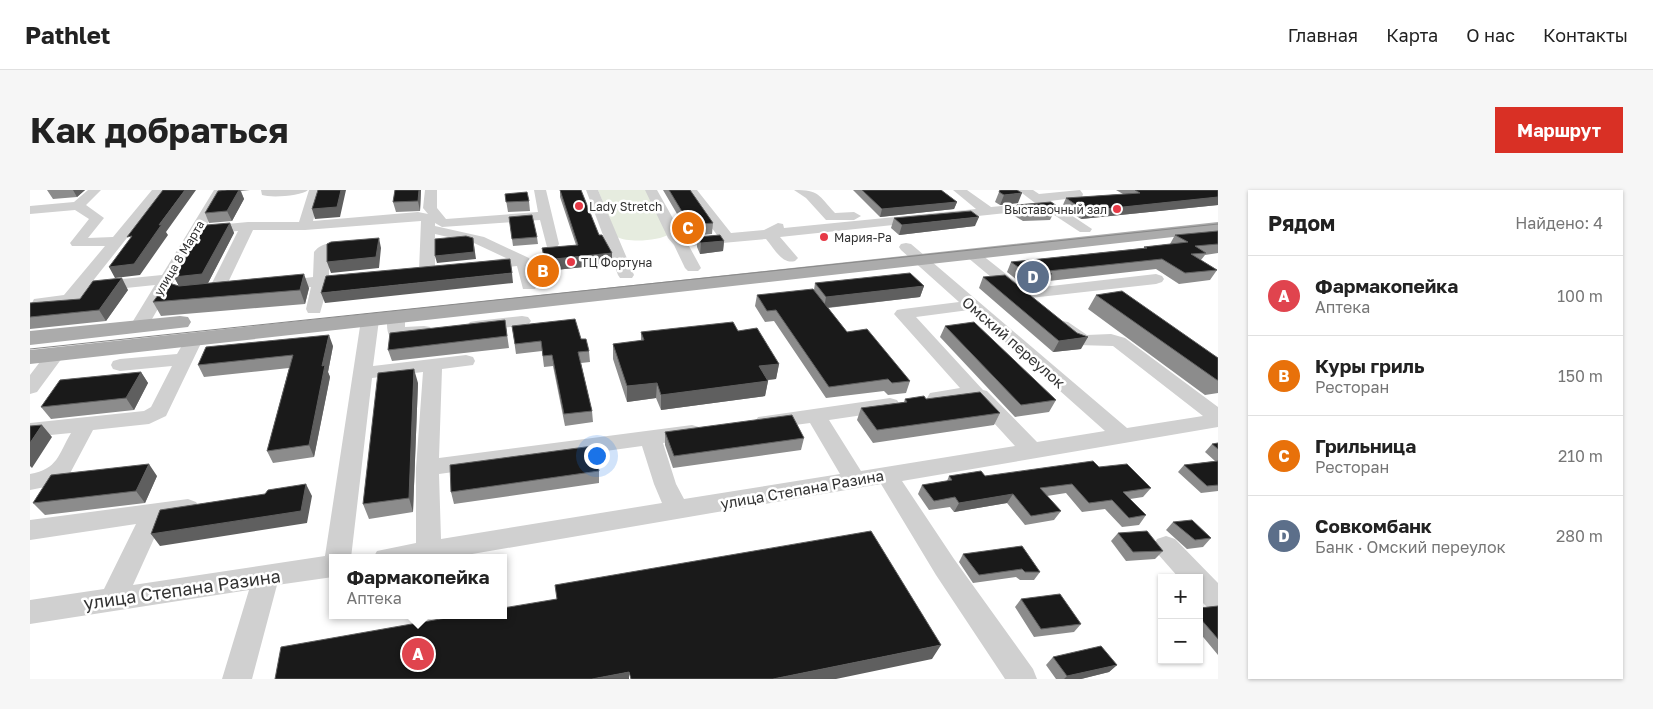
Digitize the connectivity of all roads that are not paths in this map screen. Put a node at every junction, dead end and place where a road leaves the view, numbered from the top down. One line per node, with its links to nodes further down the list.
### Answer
1 (98, 190): 17 (street)
2 (159, 190): 33 (street)
3 (220, 190): 29 (street, улица 8 Марта)
4 (268, 190): 5 (street)
5 (302, 190)
6 (315, 190): 25 (street)
7 (431, 190): 20 (street)
8 (592, 190): 47 (street)
9 (651, 190): 34 (street)
10 (690, 190): 31 (street)
11 (800, 190): 23 (street)
12 (1024, 190): 16 (street)
13 (1071, 190): 16 (street)
14 (544, 192): 20 (street)
15 (955, 197): 19 (street)
16 (1043, 202): 19 (street); 28 (street)
17 (78, 206): 18 (street); 33 (street)
18 (30, 210)
19 (989, 212): 30 (street)
20 (546, 215): 35 (street)
21 (1218, 215): 28 (main road)
22 (858, 216): 23 (street)
23 (832, 217): 30 (street)
24 (248, 226): 25 (street); 29 (street); 55 (street)
25 (305, 226): 27 (street)
26 (1218, 227): 32 (main road)
27 (428, 228): 40 (street); 44 (street)
28 (1085, 229): 32 (main road); 37 (main road)
29 (196, 230): 48 (street, улица 8 Марта)
30 (769, 233): 31 (street); 39 (street)
31 (726, 237): 34 (street)
32 (1105, 240): 38 (main road)
33 (117, 241): 53 (street)
34 (680, 243): 42 (street)
35 (552, 244)
36 (357, 245): 50 (street)
37 (914, 254): 38 (main road); 39 (main road); 59 (street, Омский переулок); 61 (main road)
38 (972, 254): 57 (street)
39 (790, 258): 42 (main road)
40 (524, 262): 41 (street); 52 (street)
41 (466, 267)
42 (693, 268): 47 (main road)
43 (446, 269): 44 (street)
44 (427, 271): 45 (street)
45 (408, 272)
46 (369, 276): 50 (street)
47 (626, 276): 52 (main road)
48 (167, 279): 53 (street); 64 (street, улица 8 Марта)
49 (1156, 279): 57 (street)
50 (321, 281): 51 (street); 60 (street)
51 (263, 286)
52 (528, 286): 60 (main road)
53 (79, 288): 58 (street)
54 (235, 289): 55 (street)
55 (216, 290): 56 (street)
56 (196, 292)
57 (1021, 294): 79 (street)
58 (39, 303)
59 (972, 304): 77 (street); 84 (street, Омский переулок)
60 (314, 309): 64 (main road)
61 (396, 317): 62 (main road); 66 (street)
62 (370, 320): 68 (main road); 75 (street)
63 (522, 321): 65 (street)
64 (139, 326): 67 (main road); 71 (main road)
65 (456, 328)
66 (437, 330)
67 (30, 338)
68 (194, 339): 71 (main road); 72 (street)
69 (56, 354): 70 (main road); 71 (main road); 76 (street)
70 (30, 356)
71 (124, 356): 72 (street)
72 (184, 359): 80 (street)
73 (466, 362): 74 (street)
74 (433, 365): 75 (street); 87 (street)
75 (362, 373): 97 (street)
76 (30, 388)
77 (973, 388): 78 (street); 86 (street)
78 (816, 415): 81 (street); 89 (street)
79 (1218, 418): 84 (street, улица Степана Разина)
80 (86, 424): 83 (street); 90 (street)
81 (744, 425)
82 (716, 429): 85 (street)
83 (30, 430)
84 (1123, 436): 86 (street, улица Степана Разина)
85 (650, 438): 87 (street); 92 (street)
86 (1034, 451): 88 (street, улица Степана Разина)
87 (427, 468): 96 (street)
88 (887, 475): 89 (street, улица Степана Разина); 107 (street)
89 (854, 480): 92 (street, улица Степана Разина)
90 (30, 482)
91 (214, 505): 93 (street)
92 (678, 510): 96 (street, улица Степана Разина)
93 (154, 513): 94 (street); 103 (street)
94 (30, 530)
95 (1166, 546): 100 (street)
96 (429, 551): 98 (street, улица Степана Разина)
97 (339, 554)
98 (411, 554)
99 (329, 567): 101 (street, улица Степана Разина)
100 (1192, 574)
101 (266, 577): 103 (street, улица Степана Разина); 106 (street)
102 (1203, 585): 104 (street)
103 (113, 599): 105 (street, улица Степана Разина)
104 (1218, 600)
105 (30, 612)
106 (237, 679)
107 (1022, 679)

